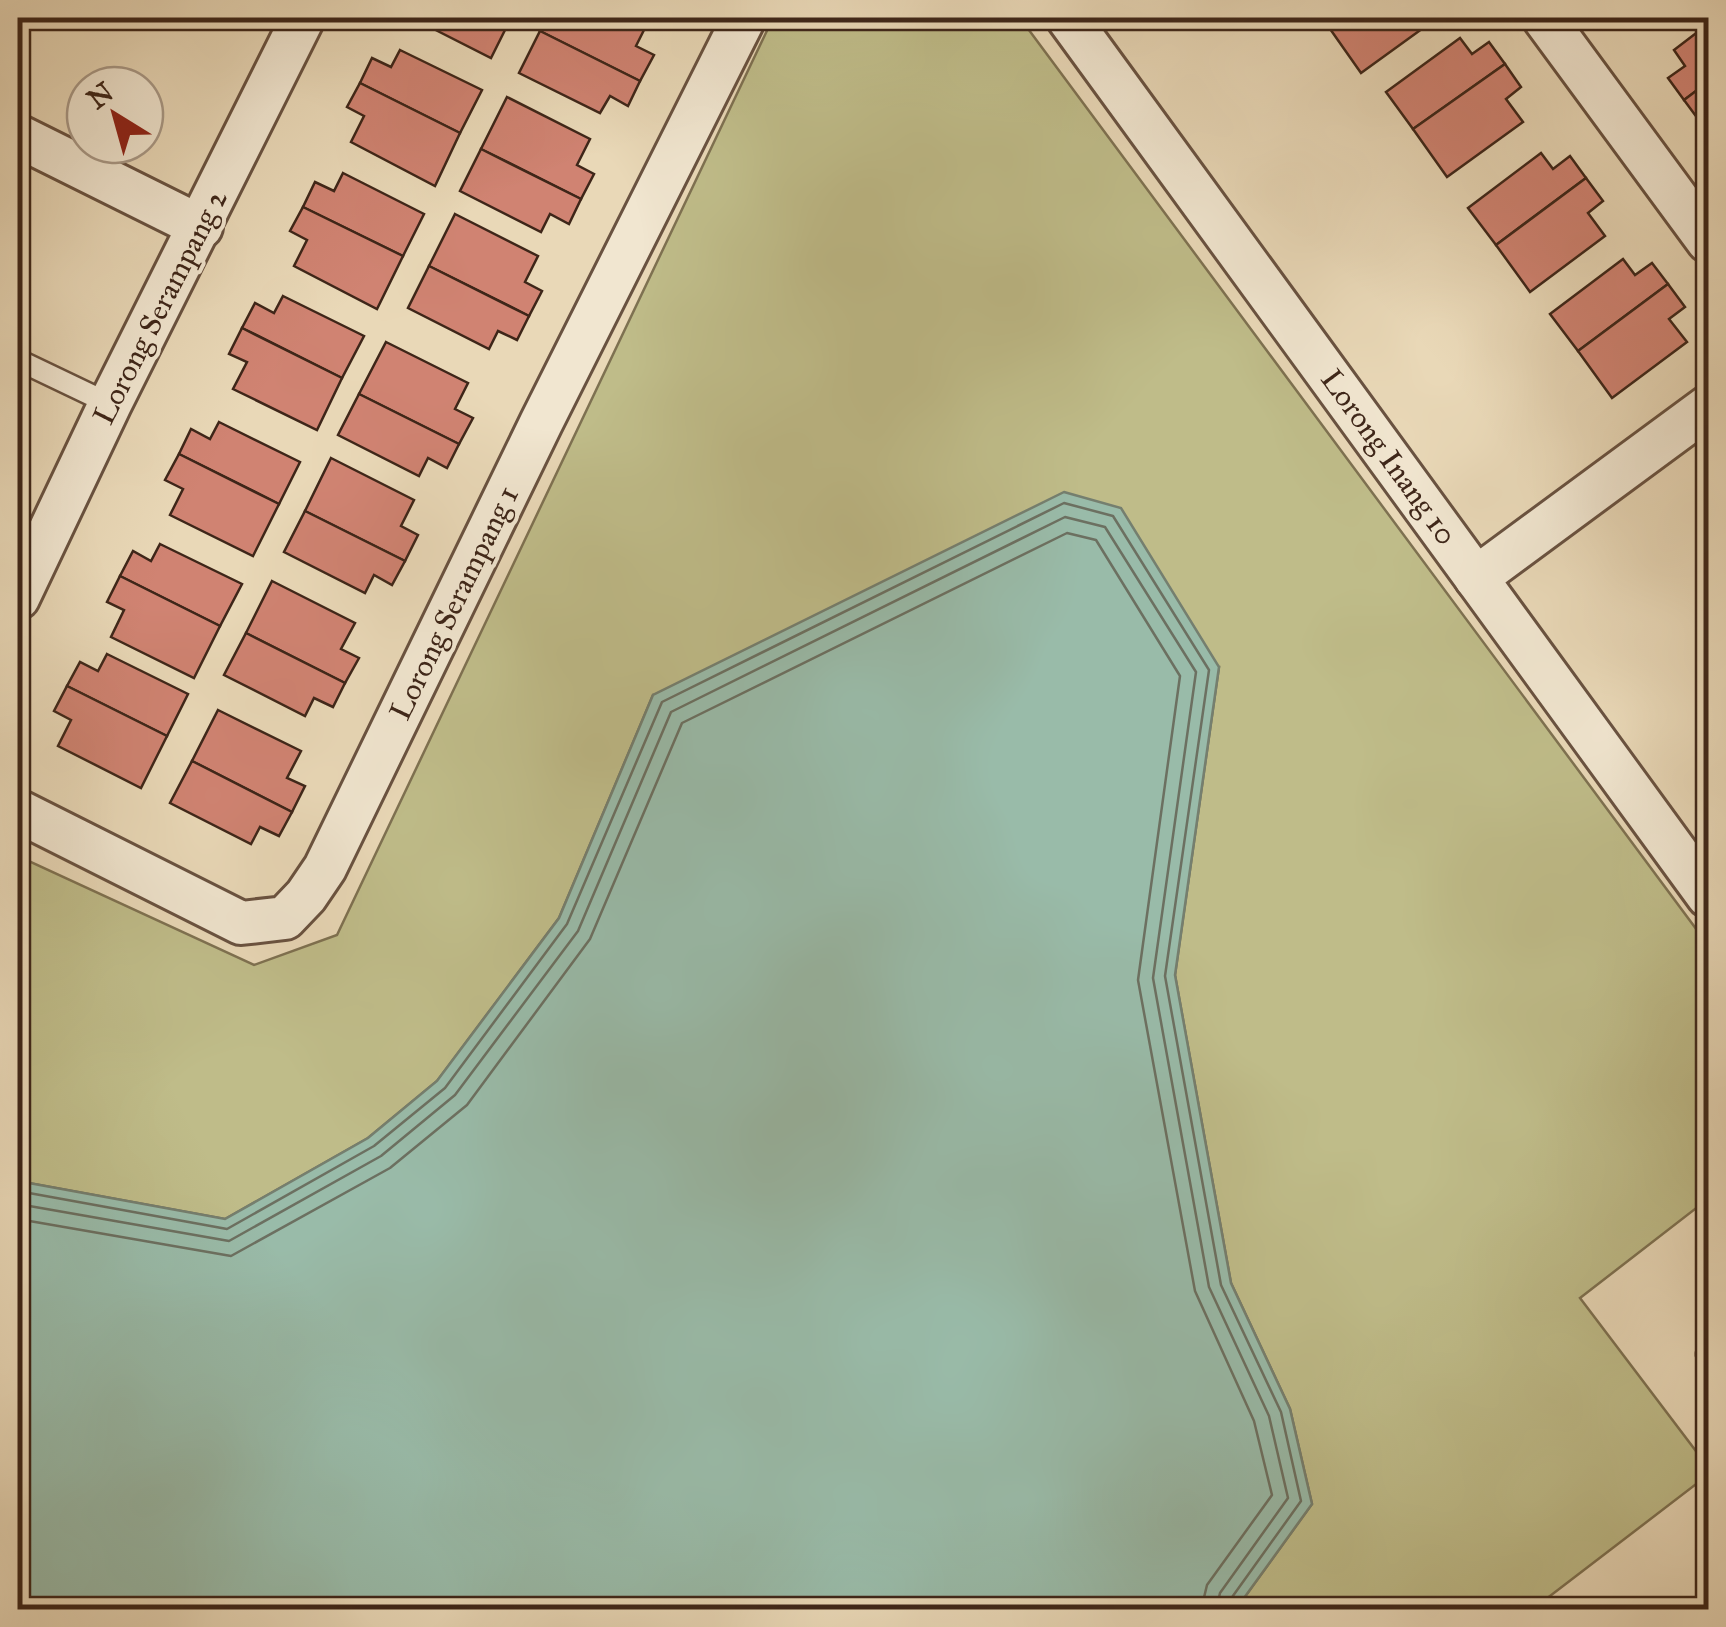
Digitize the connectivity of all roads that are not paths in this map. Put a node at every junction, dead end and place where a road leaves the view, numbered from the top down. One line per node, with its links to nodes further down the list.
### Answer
1 (304, 18): 6 (street, Lorong Serampang 2)
2 (744, 18): 13 (street, Lorong Serampang 1)
3 (1068, 18): 11 (street, Lorong Inang 10)
4 (1544, 18): 7 (street)
5 (18, 136): 6 (street)
6 (201, 227): 9 (street, Lorong Serampang 2)
7 (1708, 241)
8 (18, 360): 9 (lane)
9 (110, 404): 12 (street, Lorong Serampang 2)
10 (1708, 407): 11 (street)
11 (1476, 578): 14 (street, Lorong Inang 10)
12 (19, 590)
13 (18, 811)
14 (1708, 896)

